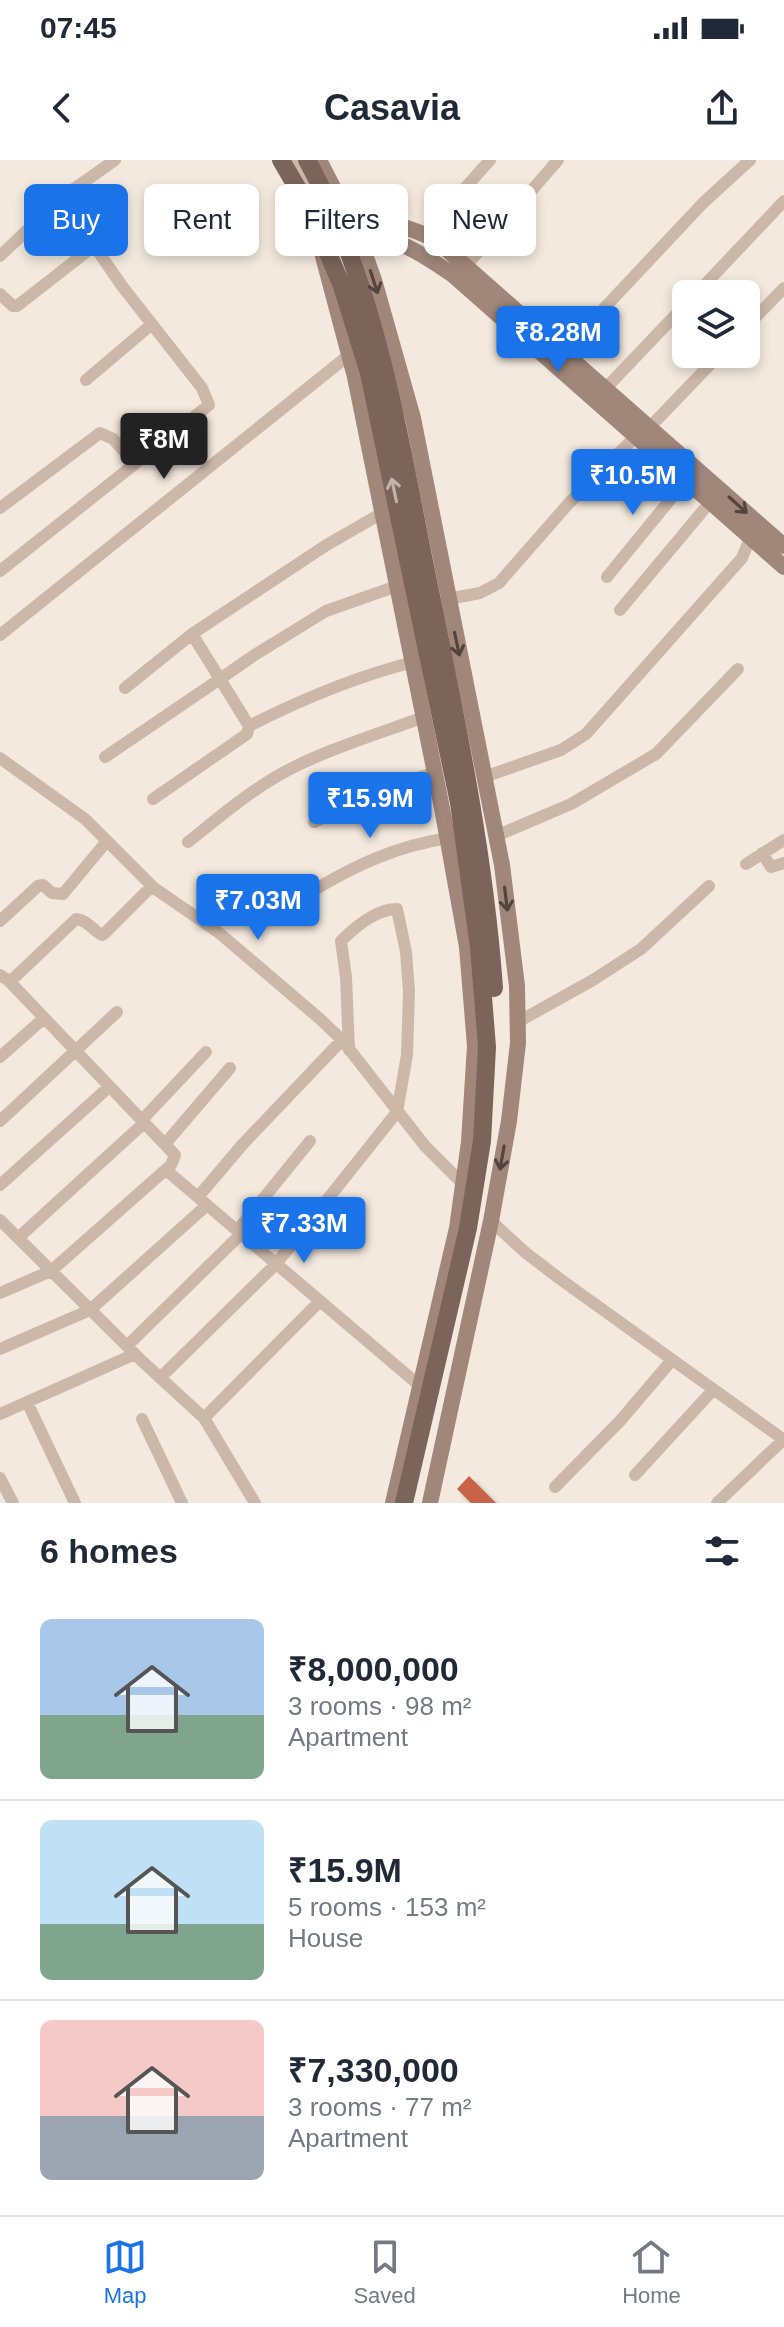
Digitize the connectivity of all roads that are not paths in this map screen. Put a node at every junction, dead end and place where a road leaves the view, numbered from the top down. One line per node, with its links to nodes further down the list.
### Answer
1 (115, 160): 9 (street)
2 (281, 160): 10 (main road)
3 (295, 160): 11 (street)
4 (307, 160): 12 (main road)
5 (319, 160): 13 (main road)
6 (490, 160): 14 (street)
7 (558, 160): 29 (street)
8 (750, 160): 37 (street)
9 (81, 184)
10 (297, 184)
11 (308, 184)
12 (320, 184)
13 (324, 184)
14 (469, 184)
15 (784, 201): 31 (street)
16 (408, 229): 18 (main road)
17 (24, 233): 20 (street)
18 (424, 234)
19 (408, 245): 30 (main road)
20 (0, 256)
21 (81, 256): 33 (street)
22 (101, 256): 36 (street)
23 (325, 256): 38 (main road)
24 (343, 256): 130 (main road, one-way to 24)
25 (347, 256): 131 (main road)
26 (354, 256): 54 (main road, one-way to 54)
27 (448, 256): 30 (main road)
28 (455, 256): 29 (main road)
29 (466, 266): 37 (main road)
30 (441, 267): 42 (main road)
31 (709, 280)
32 (784, 288): 34 (street)
33 (0, 294)
34 (760, 313)
35 (672, 319): 41 (street)
36 (152, 324): 40 (street); 43 (street)
37 (563, 352): 41 (main road)
38 (349, 355): 47 (main road); 57 (street)
39 (706, 368): 42 (street)
40 (86, 380)
41 (605, 389): 42 (main road)
42 (643, 431): 44 (main road); 49 (main road, one-way to 49); 54 (street)
43 (135, 463): 46 (street); 51 (street)
44 (687, 479): 45 (main road); 52 (street)
45 (711, 501): 48 (main road); 55 (street)
46 (0, 508)
47 (382, 513): 53 (main road); 56 (street)
48 (751, 536): 50 (main road); 67 (street)
49 (784, 546)
50 (784, 567)
51 (0, 571)
52 (607, 577)
53 (397, 586): 58 (main road); 60 (street)
54 (448, 599): 67 (main road, one-way to 67)
55 (620, 610)
56 (192, 634): 60 (street); 61 (street)
57 (0, 635)
58 (413, 662): 62 (main road); 63 (street)
59 (738, 669): 70 (street)
60 (220, 679): 63 (street); 64 (street)
61 (125, 688)
62 (424, 717): 66 (main road); 74 (street)
63 (249, 726): 68 (street)
64 (105, 757)
65 (0, 758): 73 (street)
66 (435, 772): 69 (street); 71 (main road)
67 (484, 777): 70 (main road)
68 (153, 799)
69 (314, 822)
70 (496, 836): 85 (main road, one-way to 85)
71 (448, 838): 80 (street); 98 (main road)
72 (784, 840): 75 (street)
73 (107, 841): 78 (street); 81 (street)
74 (188, 842)
75 (762, 853): 76 (street); 77 (street)
76 (784, 863)
77 (746, 864)
78 (152, 886): 82 (street); 86 (street)
79 (709, 886): 85 (street)
80 (311, 892)
81 (0, 921)
82 (4, 980): 84 (street)
83 (117, 1012): 87 (street)
84 (44, 1018): 87 (street); 89 (street)
85 (516, 1023): 102 (main road, one-way to 102)
86 (346, 1045): 92 (street); 92 (street); 100 (street)
87 (77, 1052): 91 (street); 93 (street)
88 (206, 1052): 94 (street)
89 (0, 1057)
90 (230, 1068): 96 (street)
91 (109, 1087): 94 (street); 99 (street)
92 (397, 1112): 98 (street); 105 (street)
93 (0, 1121)
94 (142, 1122): 96 (street); 104 (street)
95 (310, 1141): 103 (street)
96 (165, 1144): 97 (street)
97 (166, 1170): 100 (street); 106 (street)
98 (463, 1184): 114 (main road)
99 (0, 1185)
100 (202, 1201): 103 (street); 109 (street)
101 (0, 1220): 104 (street)
102 (491, 1221): 112 (street); 132 (main road)
103 (239, 1232): 105 (street); 111 (street)
104 (18, 1238): 106 (street)
105 (276, 1264): 108 (street); 113 (street)
106 (51, 1271): 107 (street); 109 (street)
107 (0, 1293)
108 (320, 1301): 114 (street); 118 (street)
109 (90, 1310): 110 (street); 111 (street)
110 (0, 1349)
111 (131, 1350): 113 (street); 116 (street)
112 (672, 1360): 115 (street); 124 (street)
113 (160, 1378): 118 (street)
114 (420, 1386): 129 (main road)
115 (713, 1390): 121 (street); 122 (street)
116 (27, 1402): 117 (street); 126 (street)
117 (0, 1414)
118 (204, 1418): 128 (street)
119 (142, 1419): 127 (street)
120 (784, 1422): 121 (street)
121 (781, 1437): 133 (street)
122 (635, 1475)
123 (0, 1478): 125 (street)
124 (555, 1487)
125 (13, 1503)
126 (75, 1503)
127 (182, 1503)
128 (255, 1503)
129 (393, 1503)
130 (404, 1503)
131 (415, 1503)
132 (430, 1503)
133 (717, 1503)

